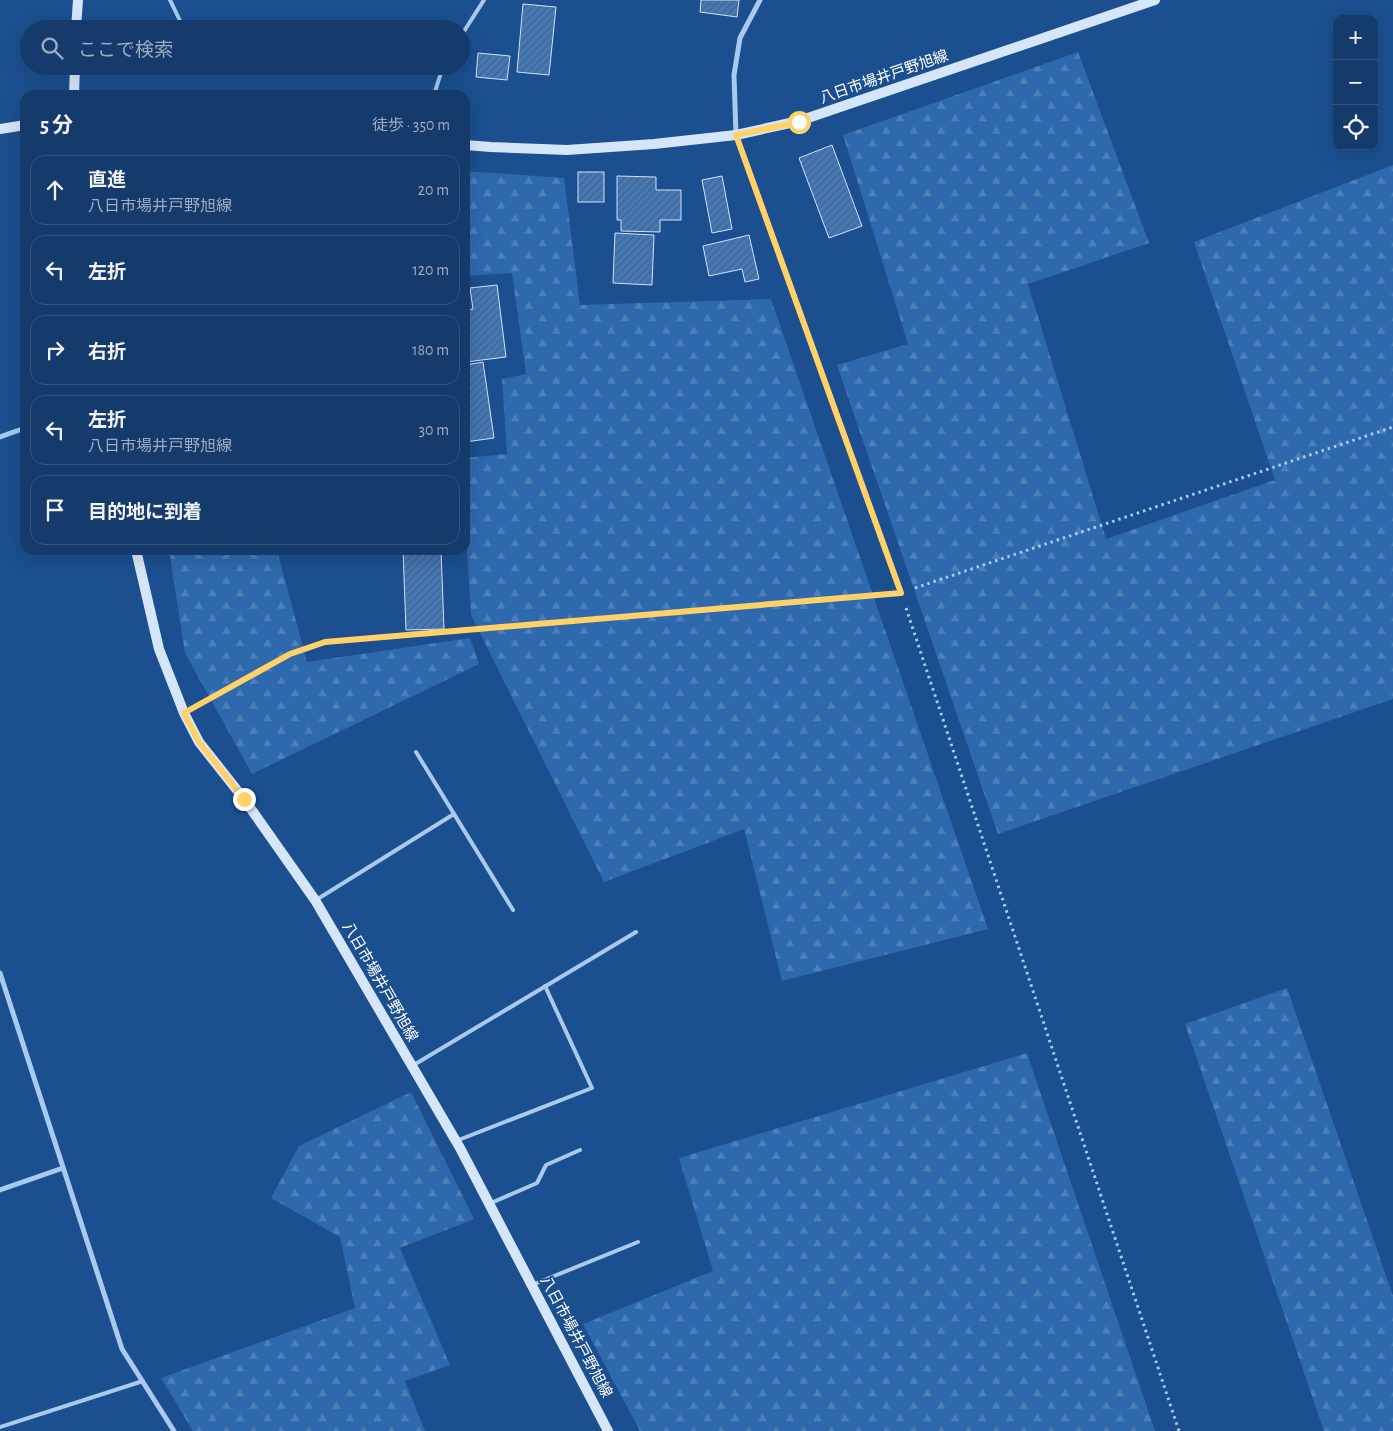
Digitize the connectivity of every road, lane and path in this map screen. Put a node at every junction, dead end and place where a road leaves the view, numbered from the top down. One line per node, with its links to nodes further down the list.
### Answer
1 (78, 0): 6 (main road)
2 (170, 0): 7 (lane)
3 (484, 0): 8 (lane)
4 (760, 0): 15 (street)
5 (1155, 0): 15 (main road, 八日市場井戸野旭線)
6 (77, 20)
7 (180, 20)
8 (470, 22)
9 (74, 75): 11 (main road)
10 (440, 75): 12 (lane)
11 (74, 90)
12 (435, 90)
13 (20, 126): 14 (main road)
14 (0, 129)
15 (736, 135): 16 (main road, 八日市場井戸野旭線); 21 (lane)
16 (470, 145)
17 (1393, 427): 21 (path)
18 (20, 430): 19 (street)
19 (0, 437)
20 (137, 555): 22 (main road, 八日市場井戸野旭線)
21 (901, 593): 22 (path); 44 (path)
22 (184, 713): 25 (main road, 八日市場井戸野旭線)
23 (416, 752): 24 (lane)
24 (454, 814): 25 (lane); 26 (lane)
25 (315, 900): 32 (main road, 八日市場井戸野旭線)
26 (513, 910)
27 (636, 932): 29 (lane)
28 (0, 973): 30 (street)
29 (545, 986): 32 (lane); 33 (lane)
30 (6, 993): 31 (lane); 35 (street)
31 (0, 995)
32 (412, 1066): 33 (main road, 八日市場井戸野旭線)
33 (456, 1141): 37 (main road, 八日市場井戸野旭線)
34 (580, 1150): 37 (lane)
35 (63, 1168): 36 (street); 40 (street)
36 (0, 1190)
37 (489, 1204): 39 (main road, 八日市場井戸野旭線)
38 (638, 1242): 39 (lane)
39 (532, 1285): 43 (main road, 八日市場井戸野旭線)
40 (142, 1381): 41 (lane); 42 (street)
41 (0, 1427)
42 (174, 1431)
43 (608, 1431)
44 (1179, 1431)

